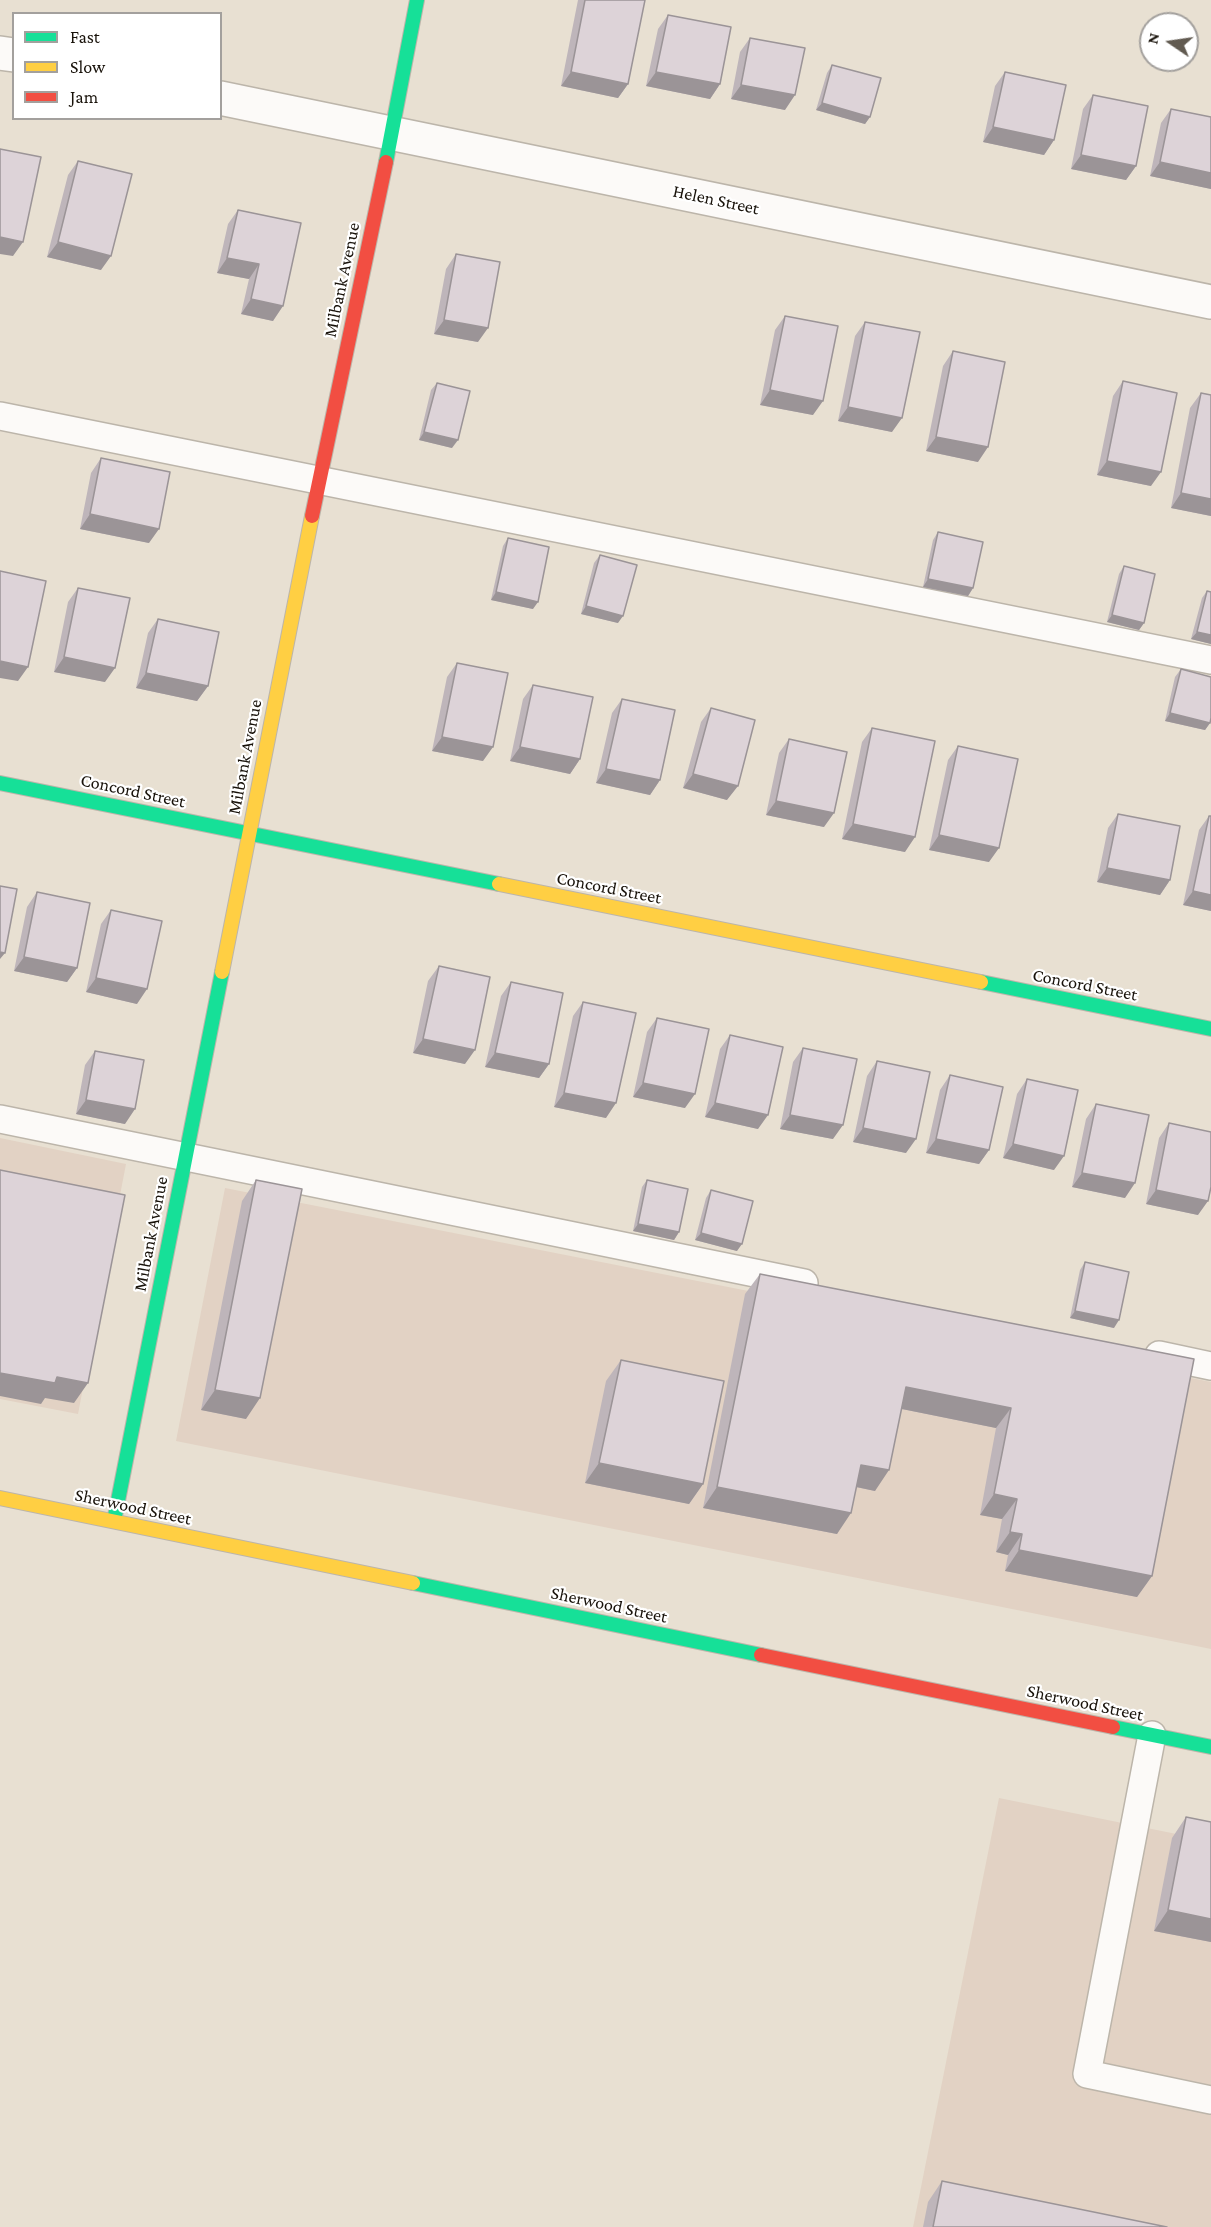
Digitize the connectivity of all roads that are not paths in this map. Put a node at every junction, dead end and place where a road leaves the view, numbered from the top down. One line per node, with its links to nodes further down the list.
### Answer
1 (417, 0): 3 (street, Milbank Avenue)
2 (222, 98): 3 (street, Helen Street)
3 (392, 133): 4 (street, Helen Street); 6 (street, Milbank Avenue)
4 (1211, 302)
5 (0, 416): 6 (lane)
6 (319, 481): 7 (lane); 9 (street, Milbank Avenue)
7 (1211, 660)
8 (0, 783): 9 (street, Concord Street)
9 (248, 833): 10 (street, Concord Street); 12 (street, Milbank Avenue)
10 (1211, 1029)
11 (0, 1119): 12 (lane)
12 (185, 1157): 13 (lane); 17 (street, Milbank Avenue)
13 (826, 1287)
14 (1129, 1349): 15 (lane)
15 (1211, 1366)
16 (0, 1498): 17 (street, Sherwood Street)
17 (114, 1521): 18 (street, Sherwood Street)
18 (1152, 1735): 19 (street, Sherwood Street); 20 (lane)
19 (1211, 1747)
20 (1211, 2100)

